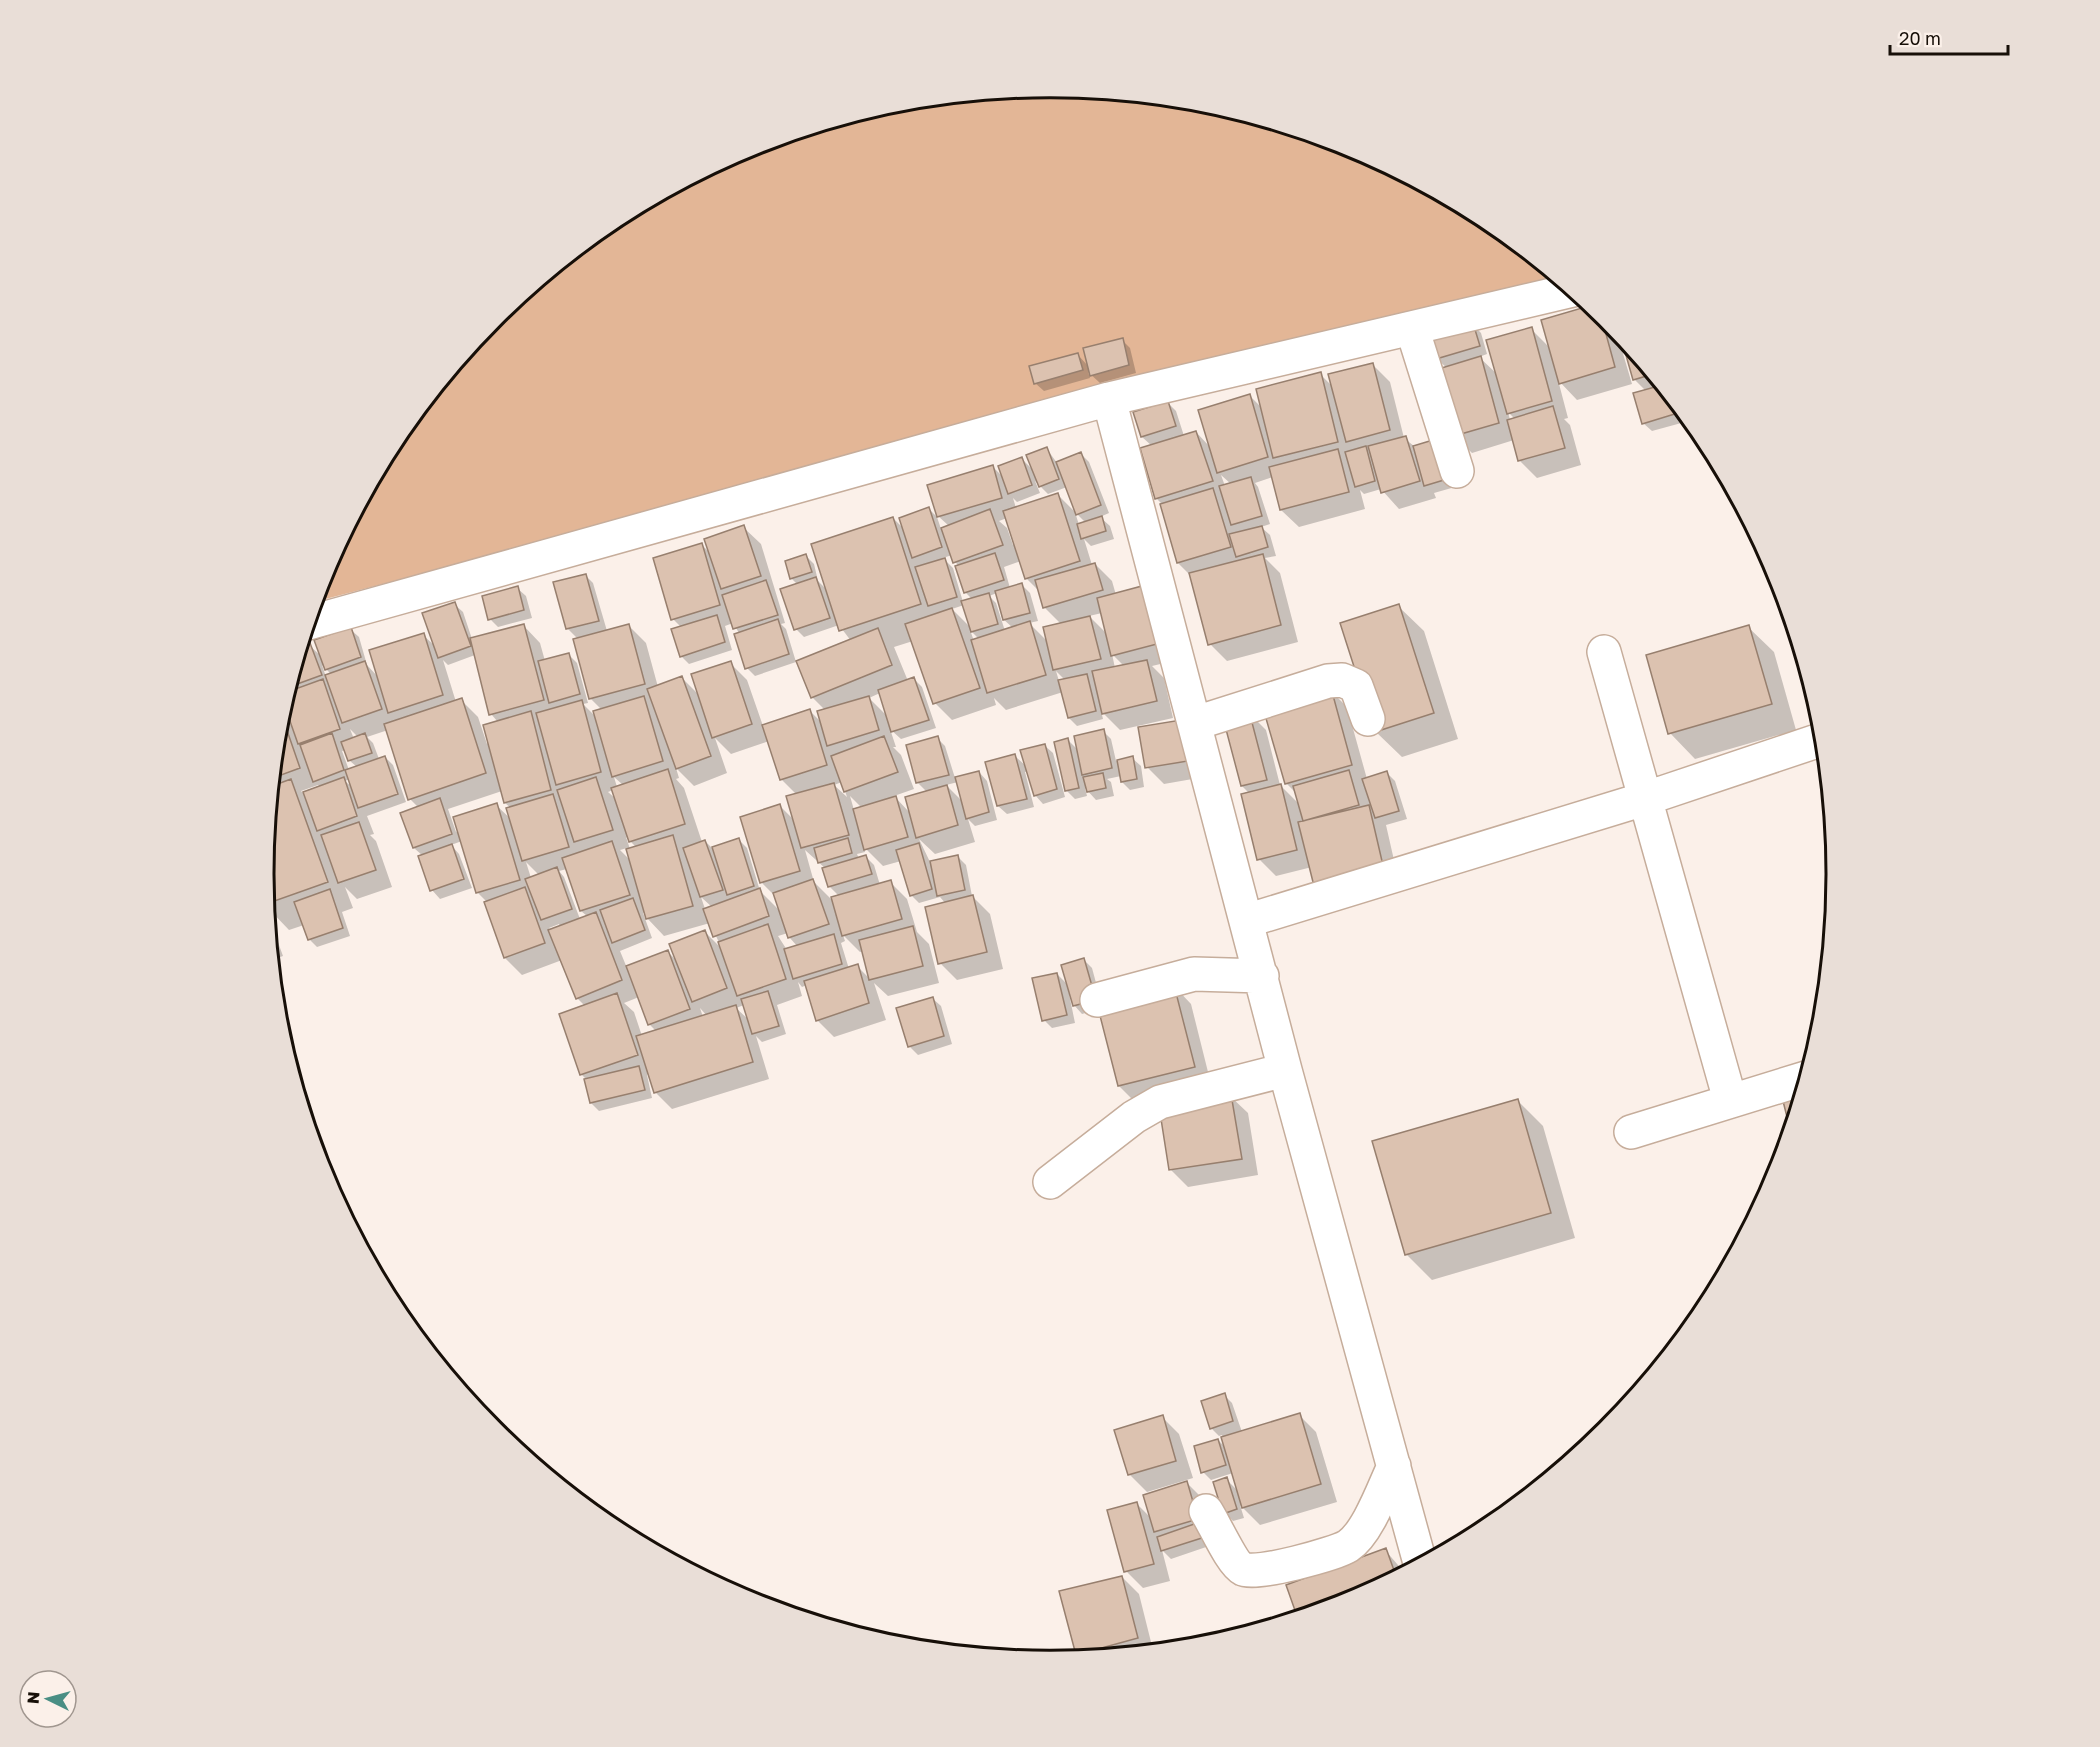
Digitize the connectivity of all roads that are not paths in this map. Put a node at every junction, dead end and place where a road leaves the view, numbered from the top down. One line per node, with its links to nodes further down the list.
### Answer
1 (1564, 292): 2 (street)
2 (1412, 327): 3 (street); 4 (street)
3 (1109, 399): 5 (street); 8 (street)
4 (1457, 471)
5 (316, 621)
6 (1604, 652): 10 (street)
7 (1368, 719): 8 (street)
8 (1196, 723): 11 (street)
9 (1814, 742): 10 (street)
10 (1644, 799): 11 (street); 16 (street)
11 (1246, 921): 12 (street)
12 (1262, 976): 13 (street); 14 (street)
13 (1097, 1000)
14 (1285, 1070): 18 (street); 19 (street)
15 (1798, 1080): 16 (street)
16 (1730, 1100): 17 (street)
17 (1631, 1132)
18 (1050, 1182)
19 (1394, 1466): 20 (street); 21 (street)
20 (1206, 1511)
21 (1418, 1556)

